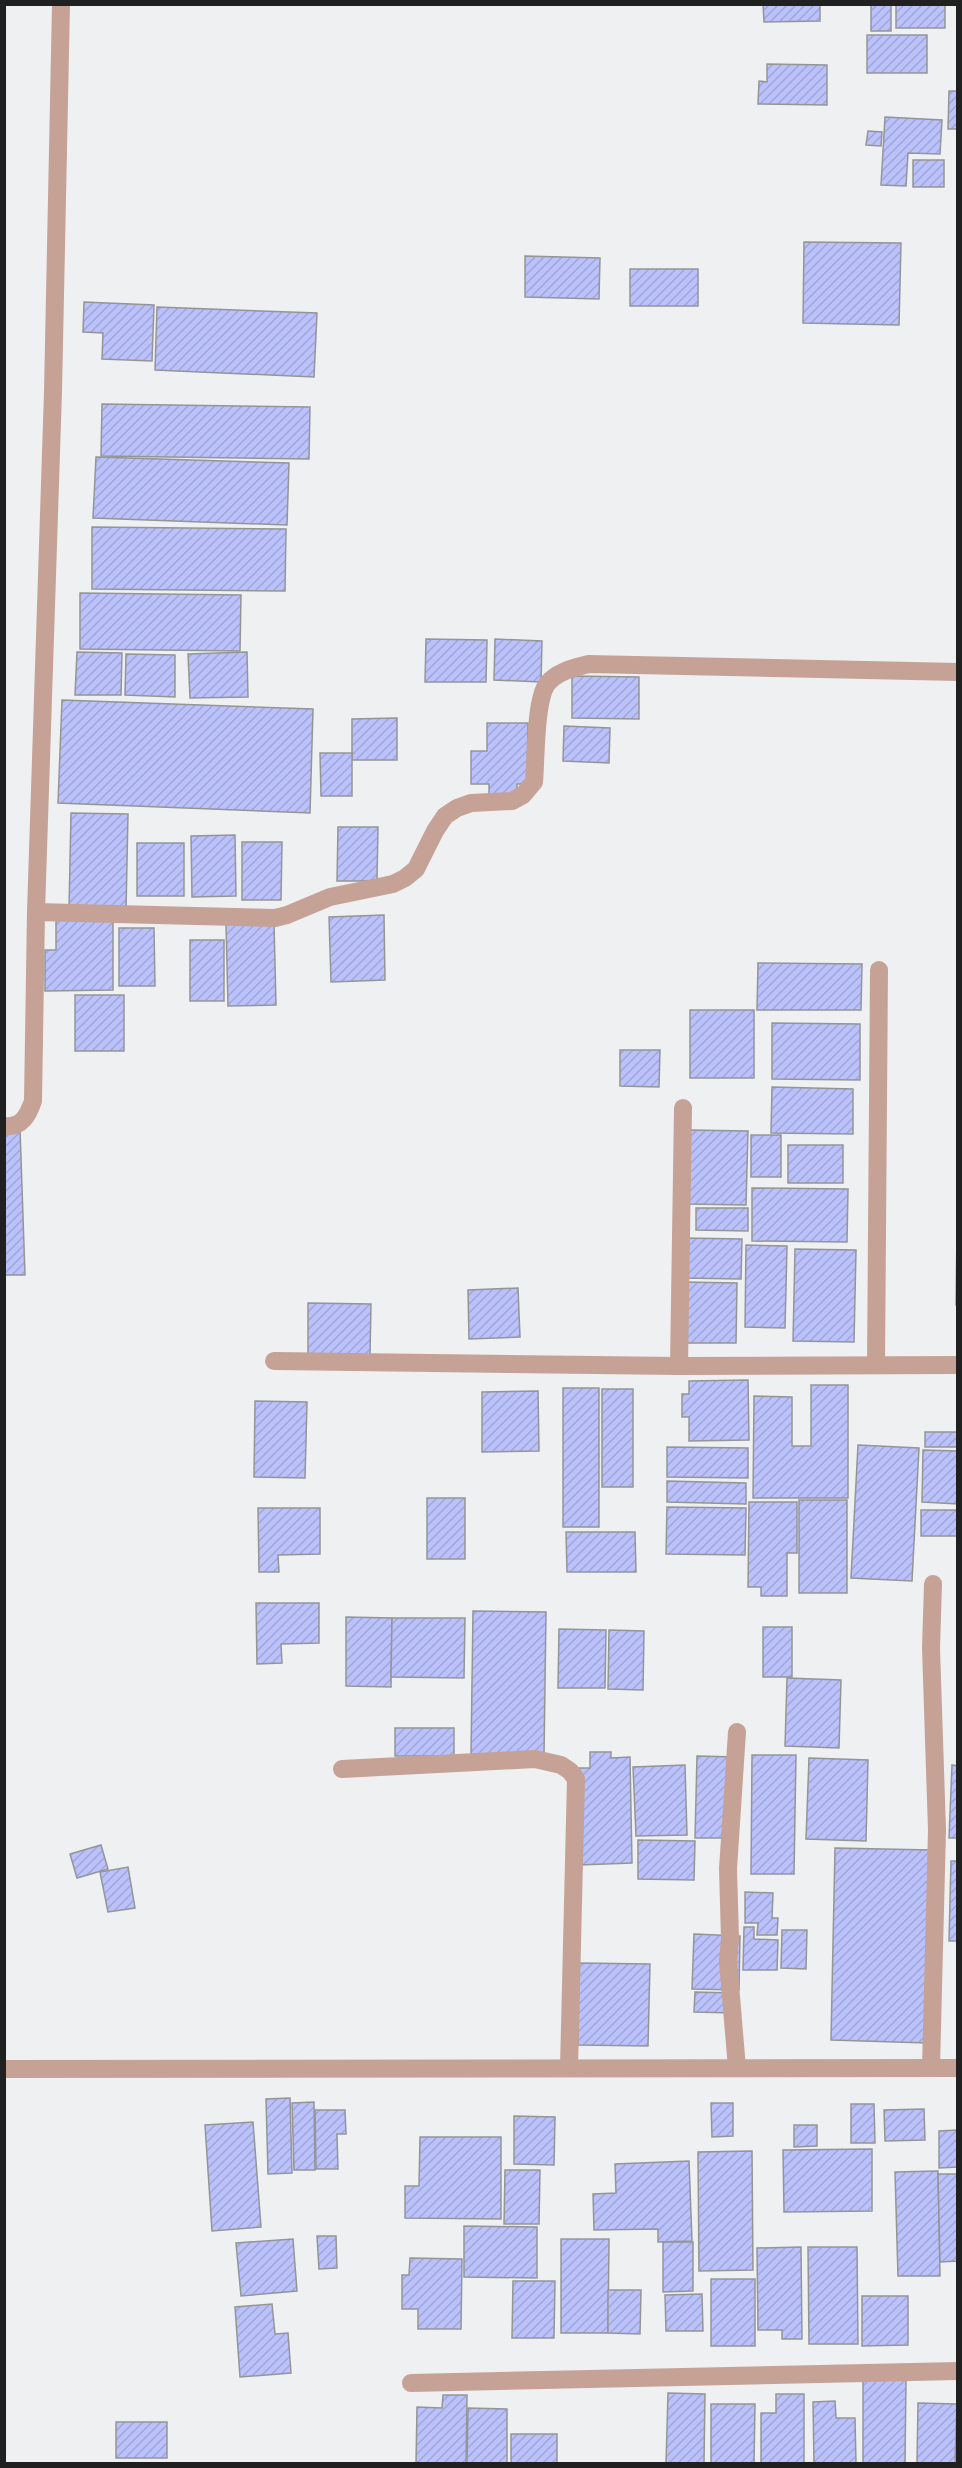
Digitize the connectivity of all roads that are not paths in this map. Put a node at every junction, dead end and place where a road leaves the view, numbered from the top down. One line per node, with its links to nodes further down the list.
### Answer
1 (61, 4): 3 (street)
2 (957, 672): 3 (street)
3 (36, 912): 6 (street)
4 (879, 970): 8 (street)
5 (683, 1108): 10 (street)
6 (4, 1126)
7 (274, 1361): 10 (street)
8 (876, 1365): 9 (street); 10 (street)
9 (957, 1365)
10 (679, 1366)
11 (933, 1584): 16 (street)
12 (737, 1732): 15 (street)
13 (342, 1769): 14 (street)
14 (568, 2068): 15 (street); 18 (street)
15 (737, 2068): 16 (street)
16 (931, 2068): 17 (street)
17 (957, 2068)
18 (4, 2069)
19 (957, 2371): 20 (street)
20 (411, 2383)

